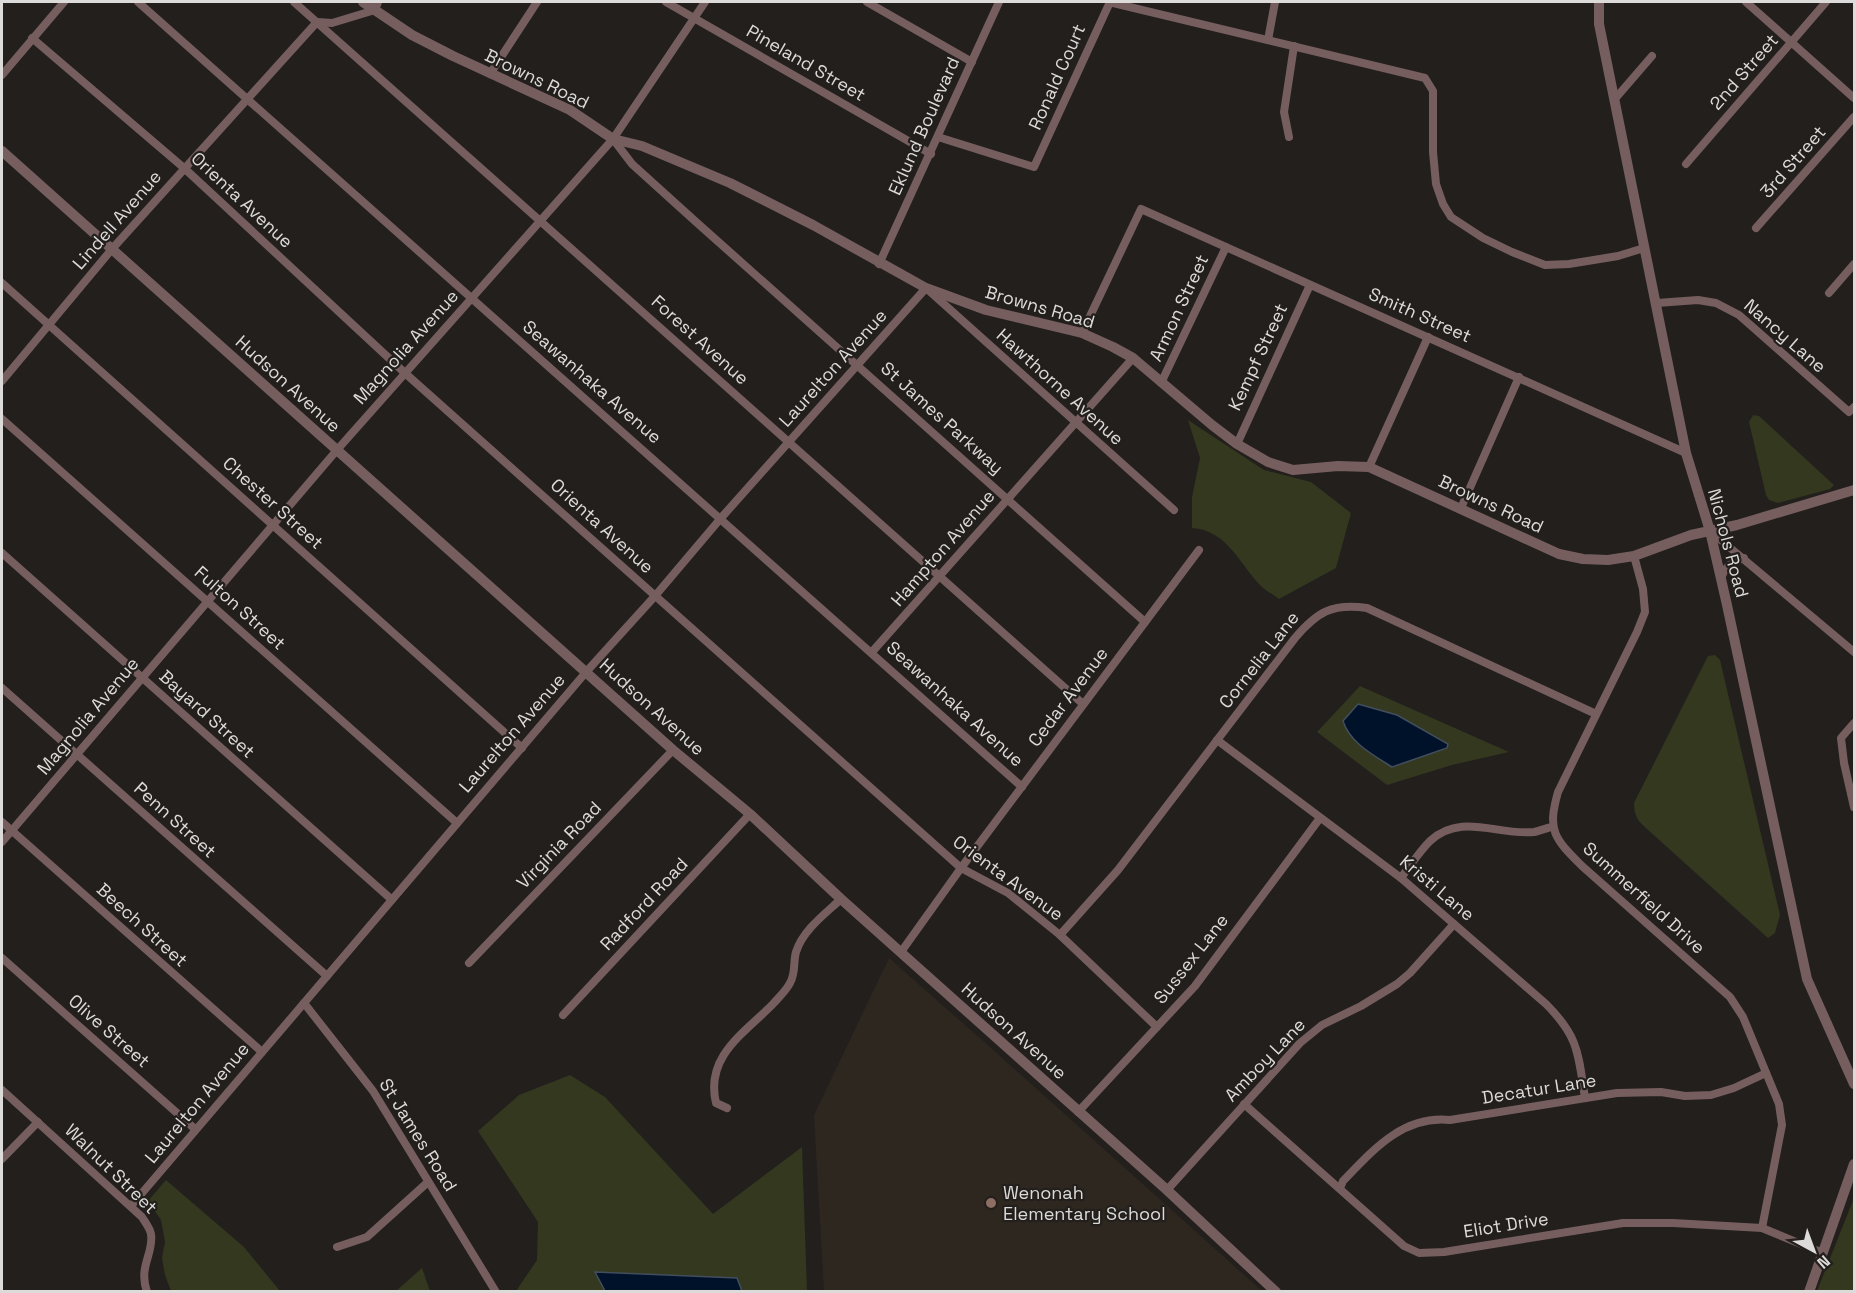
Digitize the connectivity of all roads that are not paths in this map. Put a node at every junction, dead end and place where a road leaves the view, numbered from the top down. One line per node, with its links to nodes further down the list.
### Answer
1 (64, 2): 18 (street)
2 (138, 2): 26 (street, Seawanhaka Avenue)
3 (294, 2): 17 (street, Forest Avenue)
4 (363, 2): 15 (street, Browns Road)
5 (537, 2): 24 (street)
6 (666, 2): 16 (street, Pineland Street)
7 (705, 2): 16 (street, Magnolia Avenue)
8 (867, 2): 23 (street)
9 (999, 2): 23 (street, Eklund Boulevard)
10 (1110, 2): 19 (street); 30 (street, Ronald Court)
11 (1275, 2): 19 (street)
12 (1599, 2): 28 (street, Nichols Road)
13 (1746, 2): 20 (street)
14 (1826, 2): 20 (street, 2nd Street)
15 (376, 6): 17 (street); 24 (street, Browns Road)
16 (694, 18): 32 (street, Magnolia Avenue); 34 (street, Pineland Street)
17 (317, 22): 26 (street, Lindell Avenue); 37 (street, Forest Avenue)
18 (32, 38): 25 (street); 36 (street, Orienta Avenue)
19 (1268, 40): 21 (street)
20 (1791, 42): 27 (street); 35 (street, 2nd Street)
21 (1294, 46): 31 (street); 40 (street)
22 (1652, 56): 28 (street)
23 (972, 62): 30 (street, Eklund Boulevard)
24 (490, 74): 32 (street, Browns Road)
25 (2, 75)
26 (247, 98): 36 (street, Lindell Avenue); 48 (street, Seawanhaka Avenue)
27 (1854, 98)
28 (1614, 100): 40 (street, Nichols Road)
29 (1854, 117): 38 (street, 3rd Street)
30 (938, 137): 34 (street, Eklund Boulevard)
31 (1289, 137)
32 (613, 139): 37 (street, Magnolia Avenue); 42 (street, Browns Road); 54 (street, St James Parkway)
33 (2, 151): 41 (street, Hudson Avenue)
34 (931, 154): 42 (street, Eklund Boulevard)
35 (1686, 164)
36 (184, 168): 41 (street, Lindell Avenue); 55 (street, Orienta Avenue)
37 (541, 221): 48 (street, Magnolia Avenue); 62 (street, Forest Avenue)
38 (1756, 228)
39 (1226, 247): 45 (street, Smith Street); 51 (street, Smith Street); 58 (street, Armon Street)
40 (1644, 248): 49 (street, Nichols Road)
41 (112, 249): 50 (street, Lindell Avenue); 64 (street, Hudson Avenue)
42 (879, 264): 46 (street, Browns Road)
43 (1854, 264): 47 (street)
44 (2, 283): 50 (street, Chester Street)
45 (1310, 285): 52 (street, Smith Street); 63 (street, Kempf Street)
46 (926, 288): 51 (street, Browns Road); 54 (street, Laurelton Avenue); 61 (street, Hawthorne Avenue)
47 (1829, 293)
48 (472, 298): 55 (street, Magnolia Avenue); 71 (street, Seawanhaka Avenue)
49 (1657, 303): 59 (street, Nancy Lane); 65 (street, Nichols Road)
50 (49, 325): 57 (street, Lindell Avenue); 72 (street, Chester Street)
51 (1082, 333): 53 (street, Browns Road)
52 (1428, 337): 56 (street, Smith Street); 66 (street)
53 (1133, 358): 58 (street, Browns Road); 61 (street, Hampton Avenue)
54 (857, 366): 62 (street, Laurelton Avenue); 68 (street, St James Parkway)
55 (406, 374): 64 (street, Magnolia Avenue); 80 (street, Orienta Avenue)
56 (1519, 377): 65 (street, Smith Street); 69 (street)
57 (2, 381)
58 (1161, 383): 63 (street, Browns Road)
59 (1852, 410)
60 (2, 420): 81 (street, Fulton Street)
61 (1075, 422): 68 (street, Hampton Avenue); 70 (street, Hawthorne Avenue)
62 (788, 442): 71 (street, Laurelton Avenue); 78 (street, Forest Avenue)
63 (1237, 444): 66 (street, Browns Road)
64 (337, 450): 72 (street, Magnolia Avenue); 85 (street, Hudson Avenue)
65 (1686, 453): 73 (street, Nichols Road)
66 (1370, 467): 69 (street, Browns Road)
67 (1854, 490): 73 (street, Browns Road)
68 (1008, 499): 78 (street, Hampton Avenue); 82 (street, St James Parkway)
69 (1461, 508): 76 (street, Browns Road)
70 (1174, 510)
71 (721, 518): 80 (street, Laurelton Avenue); 83 (street, Seawanhaka Avenue)
72 (273, 526): 81 (street, Magnolia Avenue); 92 (street, Chester Street)
73 (1710, 531): 76 (street, Browns Road); 77 (street); 79 (street, Nichols Road)
74 (1199, 550): 82 (street, Cedar Avenue)
75 (2, 554): 86 (street, Bayard Street)
76 (1634, 556): 89 (street)
77 (1744, 558): 79 (street); 84 (street)
78 (941, 576): 83 (street, Hampton Avenue); 88 (street, Forest Avenue)
79 (1721, 579): 119 (street, Nichols Road)
80 (655, 596): 85 (street, Laurelton Avenue); 104 (street, Orienta Avenue)
81 (208, 601): 86 (street, Magnolia Avenue); 100 (street, Fulton Street)
82 (1145, 622): 88 (street, Cedar Avenue)
83 (873, 652): 95 (street, Seawanhaka Avenue)
84 (1854, 652)
85 (586, 671): 92 (street, Laurelton Avenue); 93 (street, Hudson Avenue)
86 (142, 678): 94 (street, Magnolia Avenue); 106 (street, Bayard Street)
87 (2, 688): 94 (street, Penn Street)
88 (1083, 704): 95 (street, Cedar Avenue)
89 (1596, 714): 91 (street, Cornelia Lane); 101 (street)
90 (1854, 723): 96 (street)
91 (1217, 740): 98 (street, Kristi Lane); 109 (street, Cornelia Lane)
92 (522, 748): 100 (street, Laurelton Avenue)
93 (673, 750): 97 (street, Hudson Avenue); 112 (street, Virginia Road)
94 (78, 755): 102 (street, Magnolia Avenue); 113 (street, Penn Street)
95 (1022, 787): 104 (street, Cedar Avenue)
96 (1854, 807)
97 (750, 814): 107 (street, Hudson Avenue); 115 (street, Radford Road)
98 (1320, 818): 105 (street, Kristi Lane); 116 (street, Sussex Lane)
99 (2, 822): 102 (street, Beech Street)
100 (457, 823): 106 (street, Laurelton Avenue)
101 (1552, 827): 105 (street); 118 (street, Summerfield Drive)
102 (11, 830): 103 (street, Magnolia Avenue); 117 (street, Beech Street)
103 (2, 842)
104 (961, 868): 109 (street, Orienta Avenue); 110 (street, Cedar Avenue)
105 (1401, 878): 108 (street, Kristi Lane)
106 (391, 899): 113 (street, Laurelton Avenue)
107 (841, 899): 110 (street, Hudson Avenue); 123 (street)
108 (1454, 924): 121 (street, Kristi Lane); 122 (street, Amboy Lane)
109 (1060, 935): 116 (street, Orienta Avenue)
110 (901, 952): 124 (street, Hudson Avenue)
111 (2, 958): 126 (street, Olive Street)
112 (469, 963)
113 (327, 976): 114 (street, Laurelton Avenue)
114 (304, 1004): 117 (street, Laurelton Avenue); 129 (street, St James Road)
115 (563, 1015)
116 (1157, 1028): 124 (street, Sussex Lane)
117 (261, 1052): 126 (street, Laurelton Avenue)
118 (1766, 1073): 121 (street, Decatur Lane); 133 (street, Summerfield Drive)
119 (1854, 1084)
120 (2, 1090): 125 (street, Walnut Street)
121 (1585, 1098): 130 (street, Decatur Lane)
122 (1244, 1104): 130 (street, Eliot Drive); 131 (street, Amboy Lane)
123 (727, 1108)
124 (1078, 1112): 131 (street, Hudson Avenue)
125 (38, 1122): 127 (street); 132 (street, Walnut Street)
126 (195, 1129): 132 (street, Laurelton Avenue)
127 (2, 1159)
128 (1854, 1164): 135 (street)
129 (428, 1182): 134 (street); 137 (street, St James Road)
130 (1340, 1188): 133 (street, Eliot Drive)
131 (1167, 1190): 138 (street, Hudson Avenue)
132 (131, 1206): 136 (street, Walnut Street)
133 (1762, 1228): 135 (street, Eliot Drive)
134 (337, 1247)
135 (1823, 1253): 139 (street)
136 (147, 1292)
137 (496, 1292)
138 (1276, 1292)
139 (1809, 1292)

